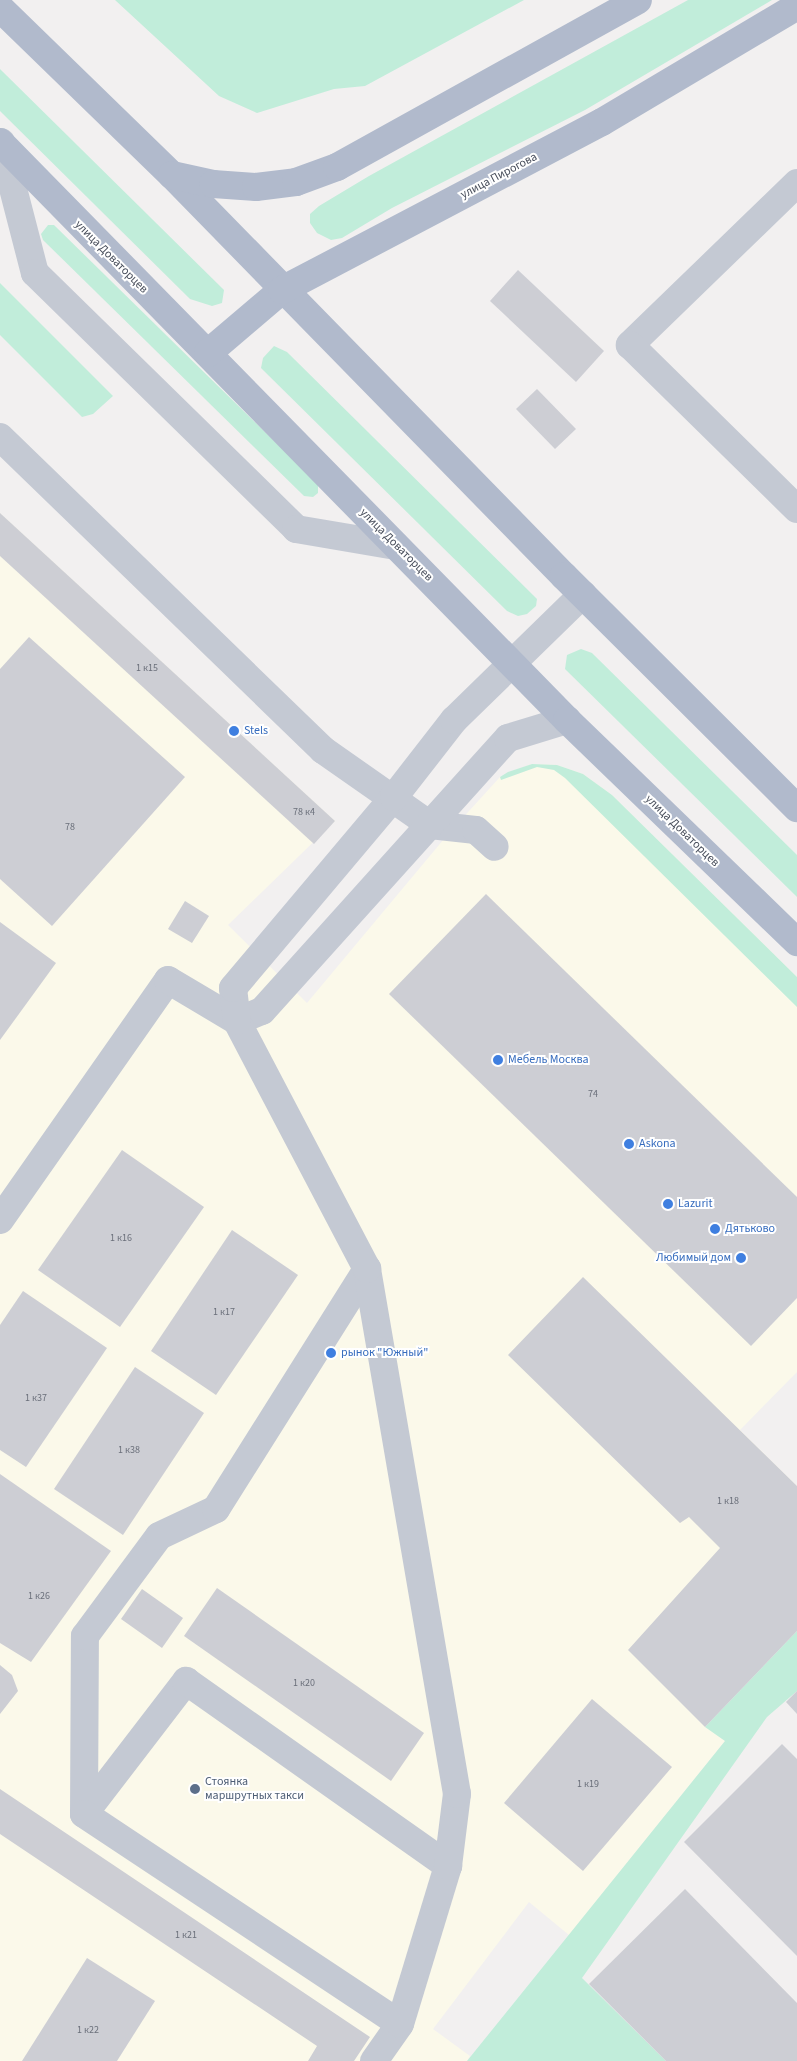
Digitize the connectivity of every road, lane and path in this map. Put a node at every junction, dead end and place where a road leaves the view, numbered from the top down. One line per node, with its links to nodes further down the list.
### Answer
1 (638, 0): 5 (main road)
2 (797, 6): 7 (main road, улица Пирогова)
3 (0, 8): 5 (main road)
4 (0, 142): 8 (main road, улица Доваторцев); 11 (lane)
5 (172, 175): 7 (main road)
6 (797, 183): 10 (lane)
7 (282, 290): 8 (main road, улица Пирогова); 12 (main road)
8 (208, 353): 11 (main road, улица Доваторцев)
9 (0, 437): 15 (lane)
10 (797, 508)
11 (396, 546): 13 (main road, улица Доваторцев)
12 (583, 594): 13 (lane); 16 (main road)
13 (512, 663): 14 (main road, улица Доваторцев); 15 (lane)
14 (567, 720): 17 (lane); 19 (main road, улица Доваторцев)
15 (394, 797): 17 (lane); 20 (lane)
16 (797, 808)
17 (430, 825): 18 (lane); 20 (lane)
18 (495, 847)
19 (797, 942)
20 (237, 1021): 21 (lane); 22 (lane)
21 (0, 1220)
22 (367, 1269): 23 (lane); 24 (lane)
23 (84, 1814): 24 (lane); 25 (lane)
24 (448, 1866): 25 (lane)
25 (400, 2024): 26 (lane)
26 (374, 2061)

